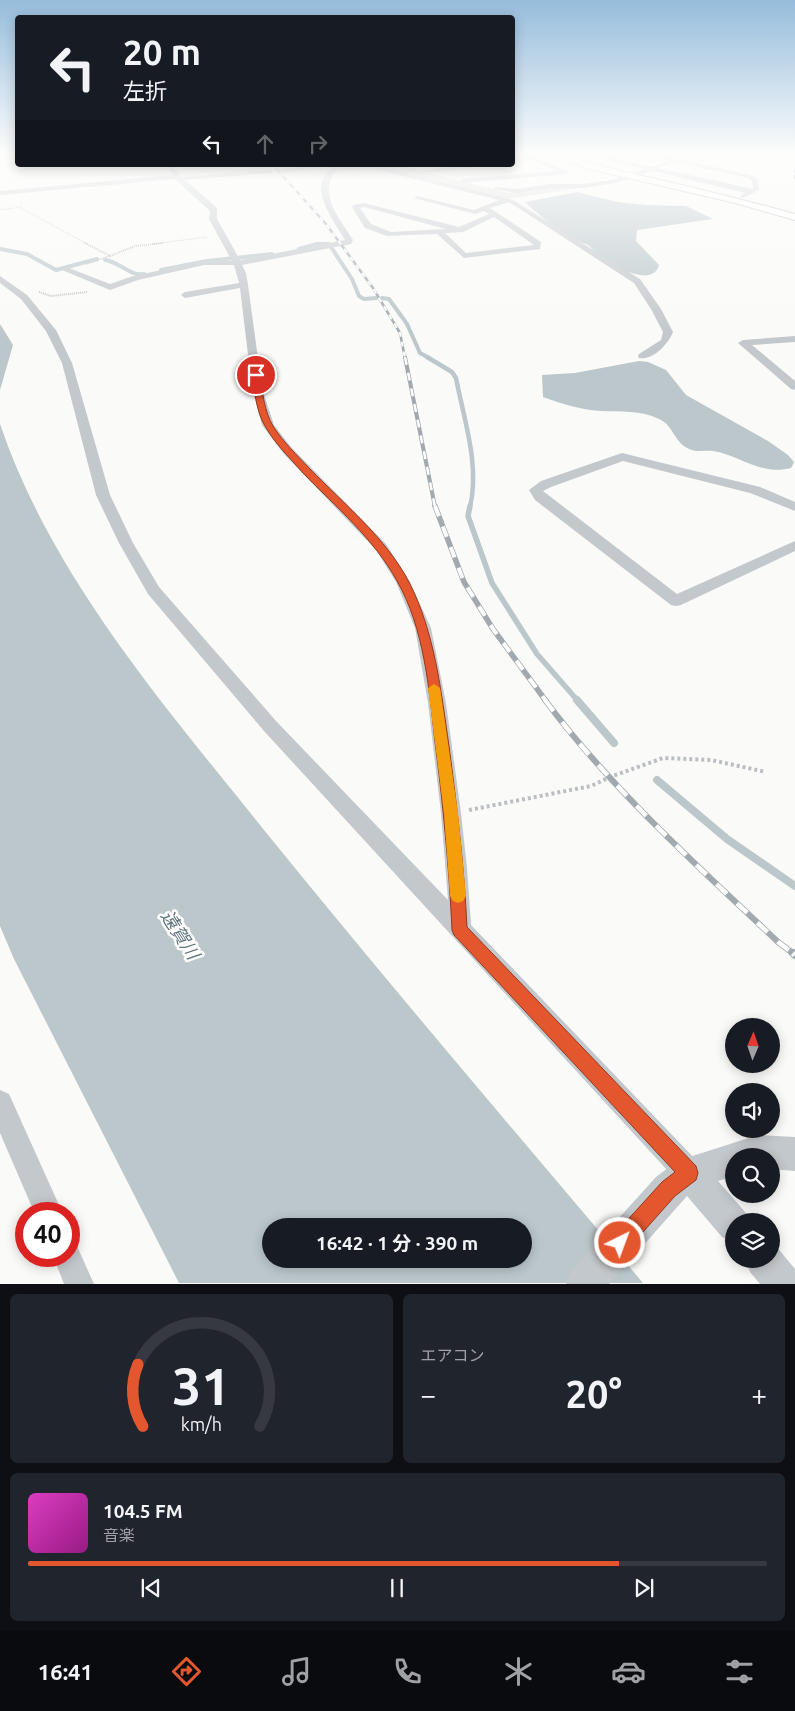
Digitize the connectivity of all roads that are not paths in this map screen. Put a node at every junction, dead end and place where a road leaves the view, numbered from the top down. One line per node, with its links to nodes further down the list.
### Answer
1 (213, 215): 10 (street)
2 (333, 215): 10 (street)
3 (361, 215): 9 (street)
4 (404, 215): 8 (street)
5 (492, 215): 8 (street)
6 (495, 215): 9 (street)
7 (531, 215): 16 (street)
8 (460, 230): 9 (street)
9 (440, 232)
10 (237, 260): 11 (street); 13 (street)
11 (66, 270)
12 (0, 279): 20 (street)
13 (244, 285): 14 (street); 20 (street)
14 (185, 295)
15 (795, 339): 17 (street)
16 (643, 356)
17 (795, 387)
18 (795, 507): 19 (street)
19 (795, 545)
20 (460, 930): 25 (street)
21 (0, 1103): 26 (street)
22 (780, 1153): 23 (street)
23 (795, 1154)
24 (725, 1163): 25 (street)
25 (679, 1181): 27 (street); 31 (street)
26 (44, 1202)
27 (725, 1218)
28 (72, 1267): 30 (street)
29 (771, 1268): 32 (street)
30 (80, 1284)
31 (584, 1284)
32 (784, 1284)

